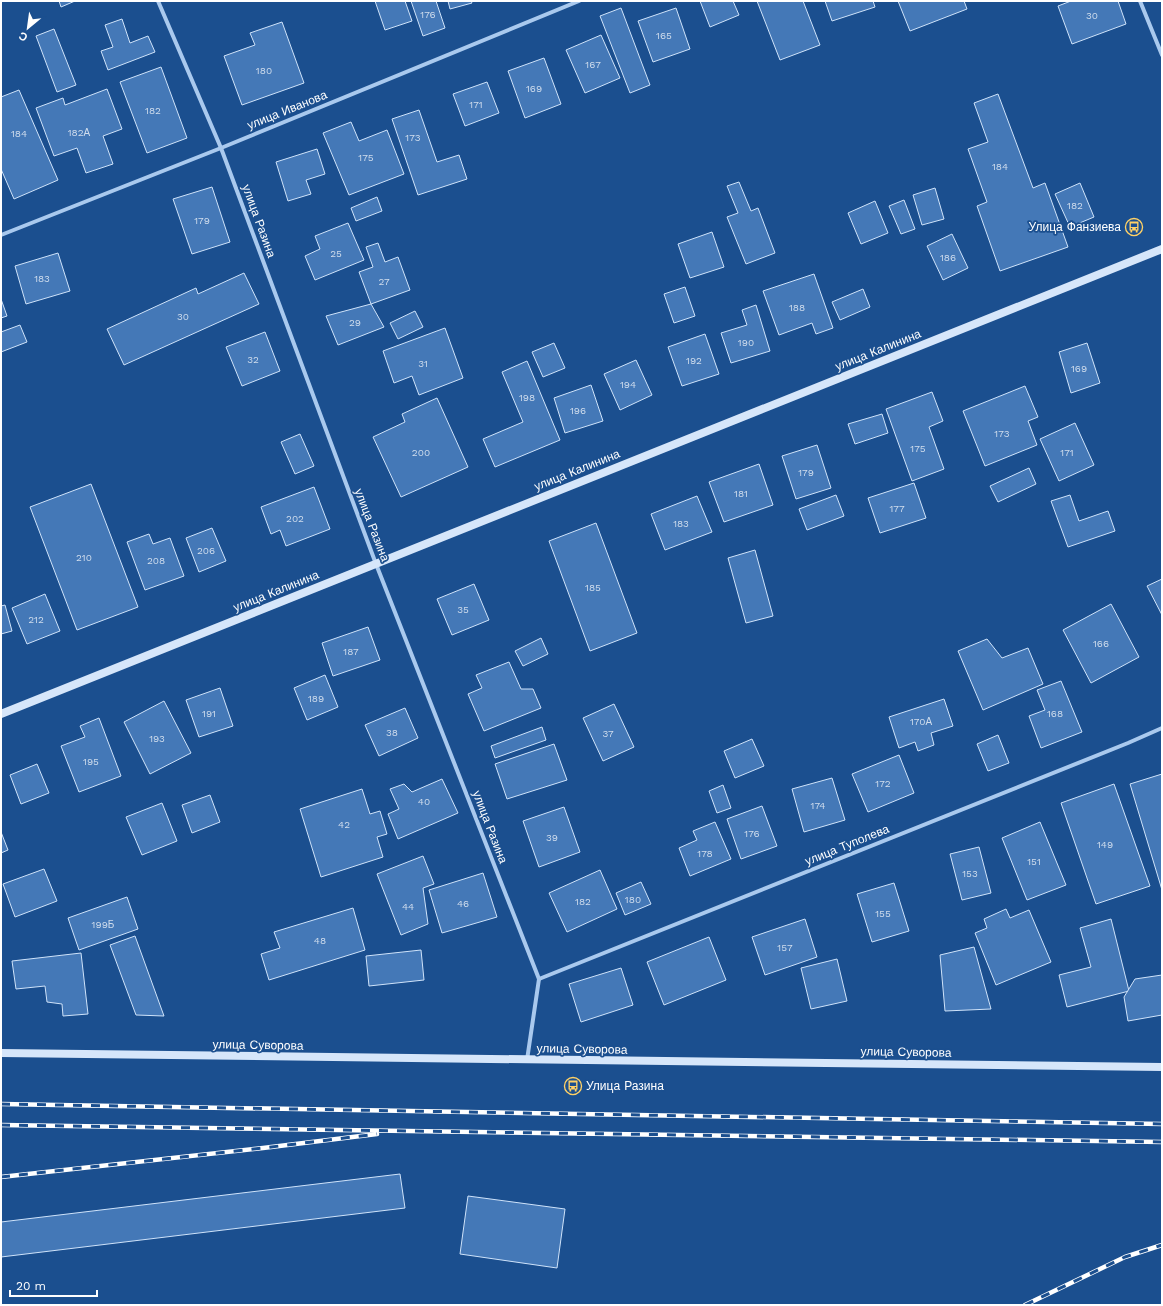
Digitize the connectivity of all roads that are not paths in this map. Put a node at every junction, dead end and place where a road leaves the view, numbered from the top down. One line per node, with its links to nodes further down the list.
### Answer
1 (158, 1): 5 (street, улица Разина)
2 (579, 1): 5 (street, улица Иванова)
3 (1140, 1): 4 (street)
4 (1162, 55)
5 (221, 148): 6 (street, улица Иванова); 8 (street, улица Разина)
6 (1, 235)
7 (1162, 249): 8 (street, улица Калинина)
8 (376, 564): 9 (street, улица Калинина); 11 (street, улица Разина)
9 (1, 714)
10 (1162, 728): 11 (street, улица Туполева)
11 (539, 979): 13 (street, улица Разина)
12 (1, 1053): 13 (street, улица Суворова)
13 (527, 1060): 14 (street, улица Суворова)
14 (1162, 1067)

